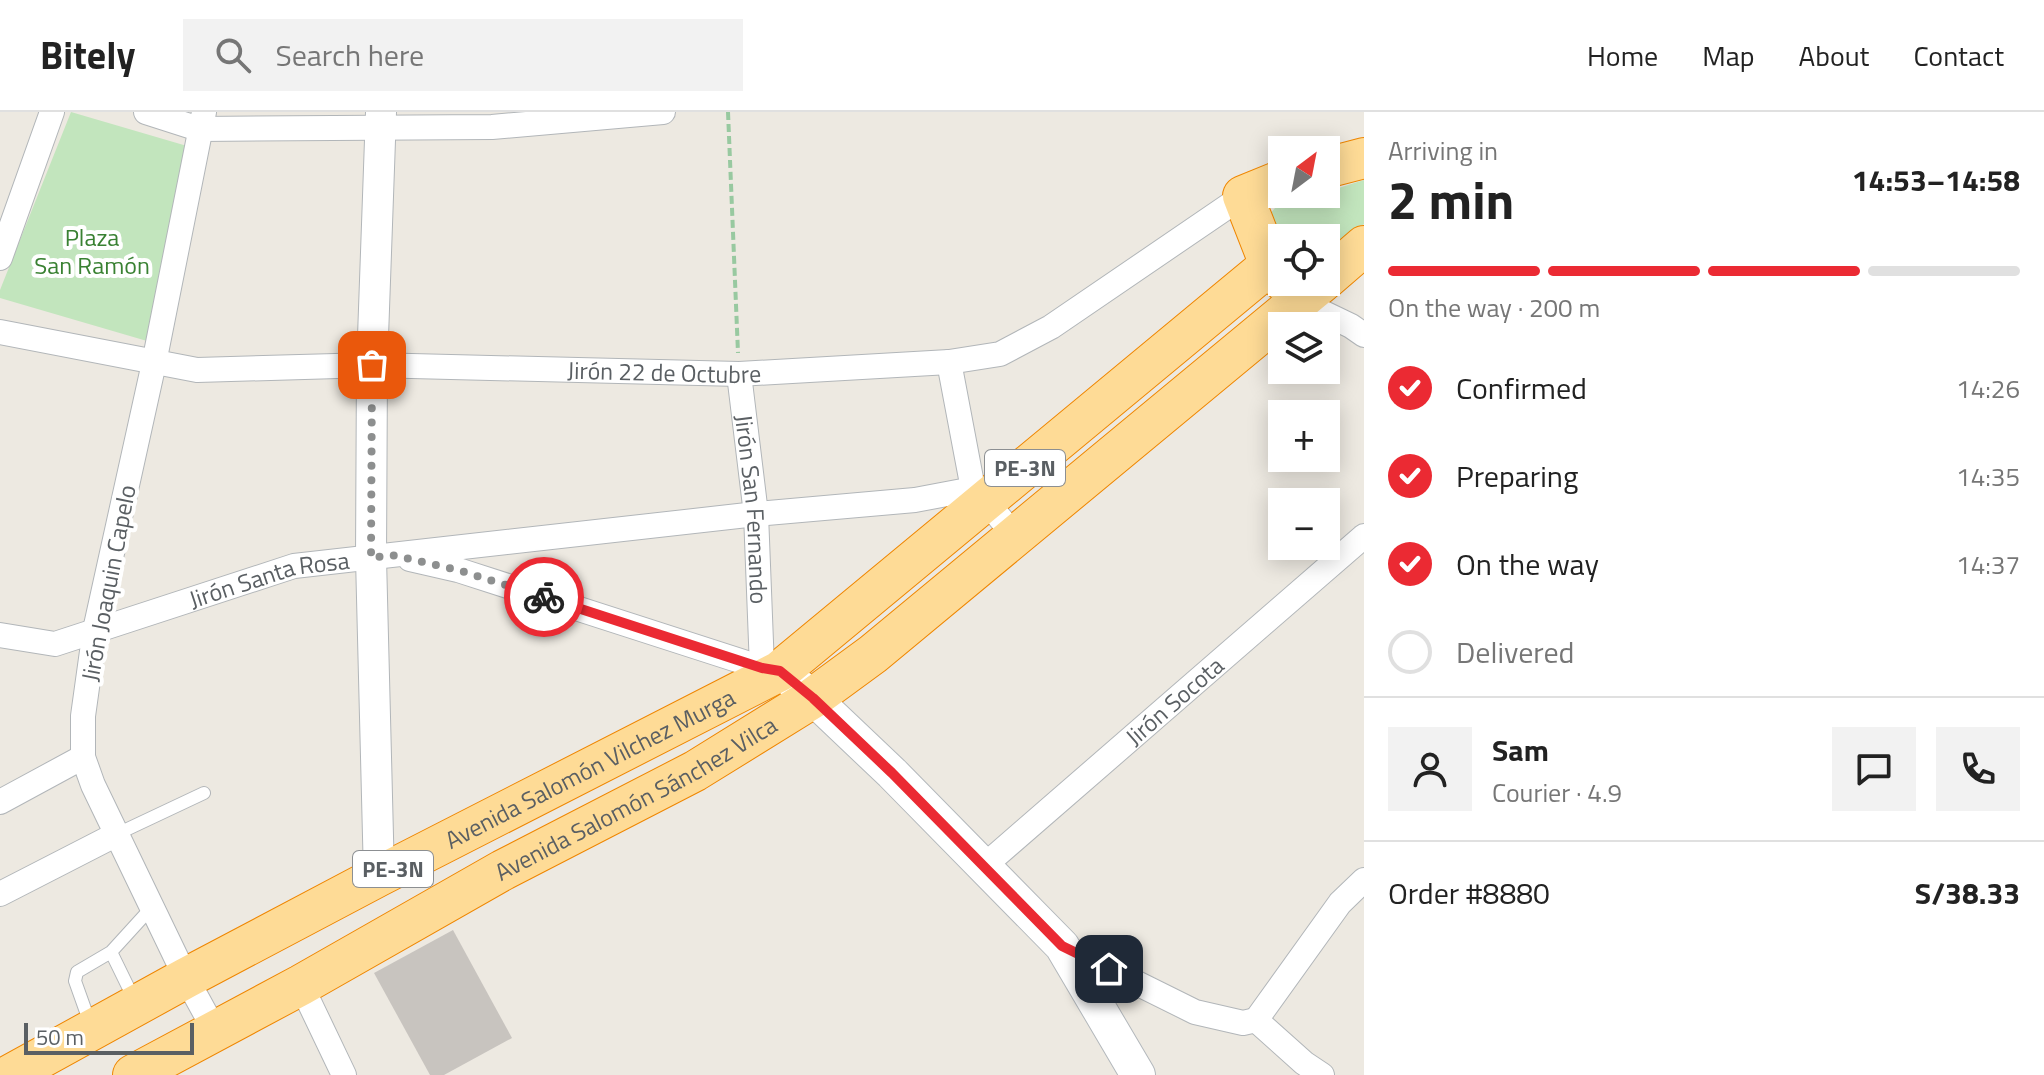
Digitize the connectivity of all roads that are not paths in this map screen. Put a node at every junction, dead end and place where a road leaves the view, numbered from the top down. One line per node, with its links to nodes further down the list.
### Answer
1 (52, 112): 12 (street)
2 (146, 112): 4 (street)
3 (663, 112): 5 (street)
4 (201, 120): 5 (street); 20 (street, Jirón Joaquin Capelo)
5 (381, 120): 21 (street)
6 (1364, 158): 7 (highway)
7 (1340, 164)
8 (1268, 186): 9 (highway, Jirón 22 de Octubre)
9 (1243, 196): 10 (highway); 19 (street, Jirón 22 de Octubre)
10 (1268, 236)
11 (1364, 246): 13 (highway, Avenida Salomón Sánchez Vilca / PE-3N)
12 (0, 258)
13 (1340, 259)
14 (1276, 296): 23 (highway, Avenida Salomón Vilchez Murga / PE-3N)
15 (1281, 296): 25 (highway, Avenida Salomón Sánchez Vilca / PE-3N)
16 (1314, 296): 18 (street)
17 (0, 332): 20 (street, Jirón 22 de Octubre)
18 (1364, 335)
19 (949, 362): 22 (street, Jirón 22 de Octubre); 23 (street)
20 (154, 363): 21 (street, Jirón 22 de Octubre); 28 (street, Jirón Joaquin Capelo)
21 (372, 365): 22 (street, Jirón 22 de Octubre); 27 (street)
22 (739, 374): 24 (street, Jirón San Fernando)
23 (979, 495): 24 (street, Jirón Santa Rosa); 25 (street); 30 (highway, Avenida Salomón Vilchez Murga / PE-3N)
24 (756, 514): 27 (street, Jirón Santa Rosa); 30 (street, Jirón San Fernando)
25 (1015, 536): 31 (highway, Avenida Salomón Sánchez Vilca / PE-3N)
26 (1364, 536): 37 (street, Jirón Socota)
27 (381, 556): 28 (street, Jirón Santa Rosa); 30 (street); 39 (street)
28 (95, 630): 29 (street, Jirón Santa Rosa); 32 (street, Jirón Joaquin Capelo)
29 (0, 635)
30 (771, 669): 31 (main road); 35 (highway, Avenida Salomón Vilchez Murga / PE-3N)
31 (813, 698): 37 (main road); 38 (highway, Avenida Salomón Sánchez Vilca / PE-3N)
32 (83, 757): 34 (street); 36 (street, Jirón Joaquin Capelo)
33 (204, 793): 36 (lane)
34 (0, 802)
35 (488, 820): 38 (highway); 39 (highway, Avenida Salomón Vilchez Murga / PE-3N)
36 (117, 834): 41 (street); 42 (street, Jirón Joaquin Capelo)
37 (984, 866): 43 (main road)
38 (503, 870): 46 (highway, Avenida Salomón Sánchez Vilca / PE-3N)
39 (379, 876): 45 (highway, Avenida Salomón Vilchez Murga / PE-3N)
40 (1364, 880): 48 (street)
41 (0, 894)
42 (152, 907): 44 (lane); 45 (street, Jirón Joaquin Capelo)
43 (1062, 946): 48 (street); 54 (main road)
44 (111, 952): 47 (lane); 49 (lane)
45 (186, 978): 47 (highway, Avenida Salomón Vilchez Murga / PE-3N); 50 (street, Jirón Joaquin Capelo)
46 (301, 985): 50 (highway, Avenida Salomón Sánchez Vilca / PE-3N); 53 (street)
47 (137, 1005): 49 (highway, Avenida Salomón Vilchez Murga / PE-3N)
48 (1256, 1020): 55 (street)
49 (92, 1030): 51 (highway, Avenida Salomón Vilchez Murga / PE-3N)
50 (215, 1031): 52 (highway, Avenida Salomón Sánchez Vilca / PE-3N)
51 (10, 1075)
52 (133, 1075)
53 (344, 1075)
54 (1138, 1075)
55 (1322, 1075)

